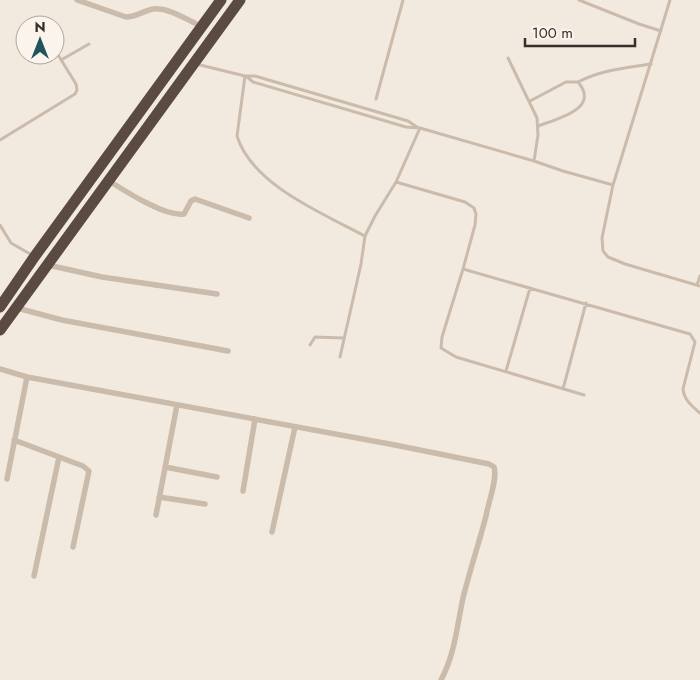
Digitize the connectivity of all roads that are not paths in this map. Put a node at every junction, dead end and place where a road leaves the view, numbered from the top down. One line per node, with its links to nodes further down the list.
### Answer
1 (77, 0): 7 (street)
2 (221, 0): 7 (highway)
3 (240, 0): 12 (highway)
4 (403, 0): 17 (lane)
5 (579, 0): 8 (lane)
6 (670, 0): 8 (lane)
7 (202, 26): 29 (highway)
8 (660, 31): 13 (lane)
9 (89, 44): 10 (lane)
10 (65, 58)
11 (508, 58): 18 (lane)
12 (194, 63): 15 (lane); 23 (highway)
13 (651, 64): 16 (lane); 25 (lane)
14 (64, 65): 21 (lane)
15 (245, 76): 20 (lane); 20 (lane); 28 (lane)
16 (578, 82): 18 (lane); 19 (lane)
17 (376, 99)
18 (530, 101): 19 (lane)
19 (538, 126): 22 (lane)
20 (419, 128): 22 (lane); 24 (lane)
21 (0, 140)
22 (534, 161): 25 (lane)
23 (109, 181): 26 (street); 30 (highway)
24 (396, 182): 28 (lane); 31 (lane)
25 (614, 185): 33 (lane)
26 (248, 218)
27 (0, 225): 29 (lane)
28 (365, 236): 40 (lane)
29 (35, 256): 37 (highway)
30 (48, 266): 35 (street); 38 (highway)
31 (463, 269): 34 (lane); 45 (lane)
32 (700, 276): 33 (lane)
33 (699, 285)
34 (530, 288): 36 (lane); 45 (lane)
35 (217, 294)
36 (586, 304): 47 (lane); 50 (lane)
37 (0, 308)
38 (17, 308): 39 (highway); 42 (street)
39 (1, 330)
40 (344, 338): 41 (lane); 43 (lane)
41 (310, 345)
42 (228, 351)
43 (340, 357)
44 (0, 369): 46 (street)
45 (506, 371): 47 (lane)
46 (27, 376): 49 (street); 53 (street)
47 (563, 389): 48 (lane)
48 (584, 395)
49 (177, 405): 51 (street); 55 (street)
50 (700, 413)
51 (255, 419): 52 (street); 58 (street)
52 (295, 427): 62 (street); 65 (street)
53 (14, 440): 54 (street); 57 (street)
54 (59, 457): 63 (street); 64 (street)
55 (166, 467): 56 (street); 59 (street)
56 (217, 476)
57 (7, 479)
58 (243, 491)
59 (159, 497): 60 (street); 61 (street)
60 (204, 504)
61 (156, 515)
62 (272, 532)
63 (73, 547)
64 (34, 576)
65 (441, 680)

